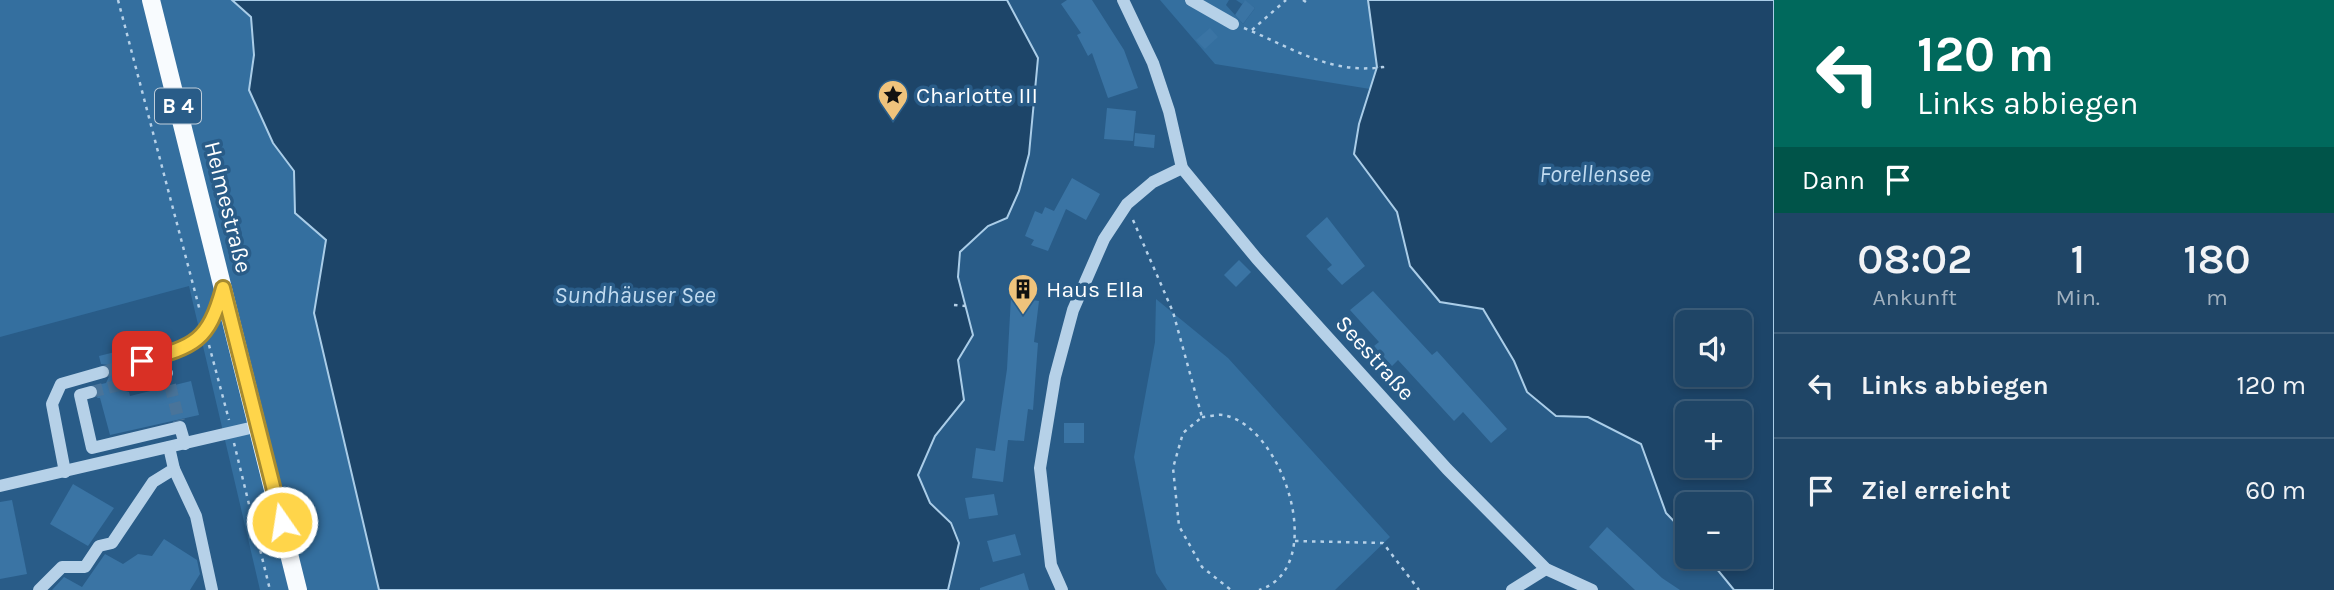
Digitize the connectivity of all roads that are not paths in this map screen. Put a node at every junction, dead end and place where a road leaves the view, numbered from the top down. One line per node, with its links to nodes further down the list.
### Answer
1 (150, 0): 6 (main road, Helmestraße / B 4)
2 (1123, 0): 5 (street, Seestraße)
3 (1191, 0): 4 (street)
4 (1233, 24)
5 (1182, 168): 18 (street, Seestraße); 22 (street)
6 (223, 288): 7 (street); 12 (main road, Helmestraße / B 4)
7 (162, 356): 8 (street); 10 (street)
8 (123, 366)
9 (103, 372): 16 (street)
10 (128, 383)
11 (91, 392): 13 (street)
12 (259, 426): 13 (street); 21 (main road, Helmestraße / B 4)
13 (185, 444): 14 (street)
14 (169, 447): 15 (street); 16 (street)
15 (174, 469): 19 (street); 20 (street)
16 (65, 472): 17 (street)
17 (0, 486)
18 (1546, 569): 23 (street); 24 (street, Seestraße)
19 (39, 590)
20 (212, 590)
21 (298, 590)
22 (1062, 590)
23 (1512, 590)
24 (1592, 590)

